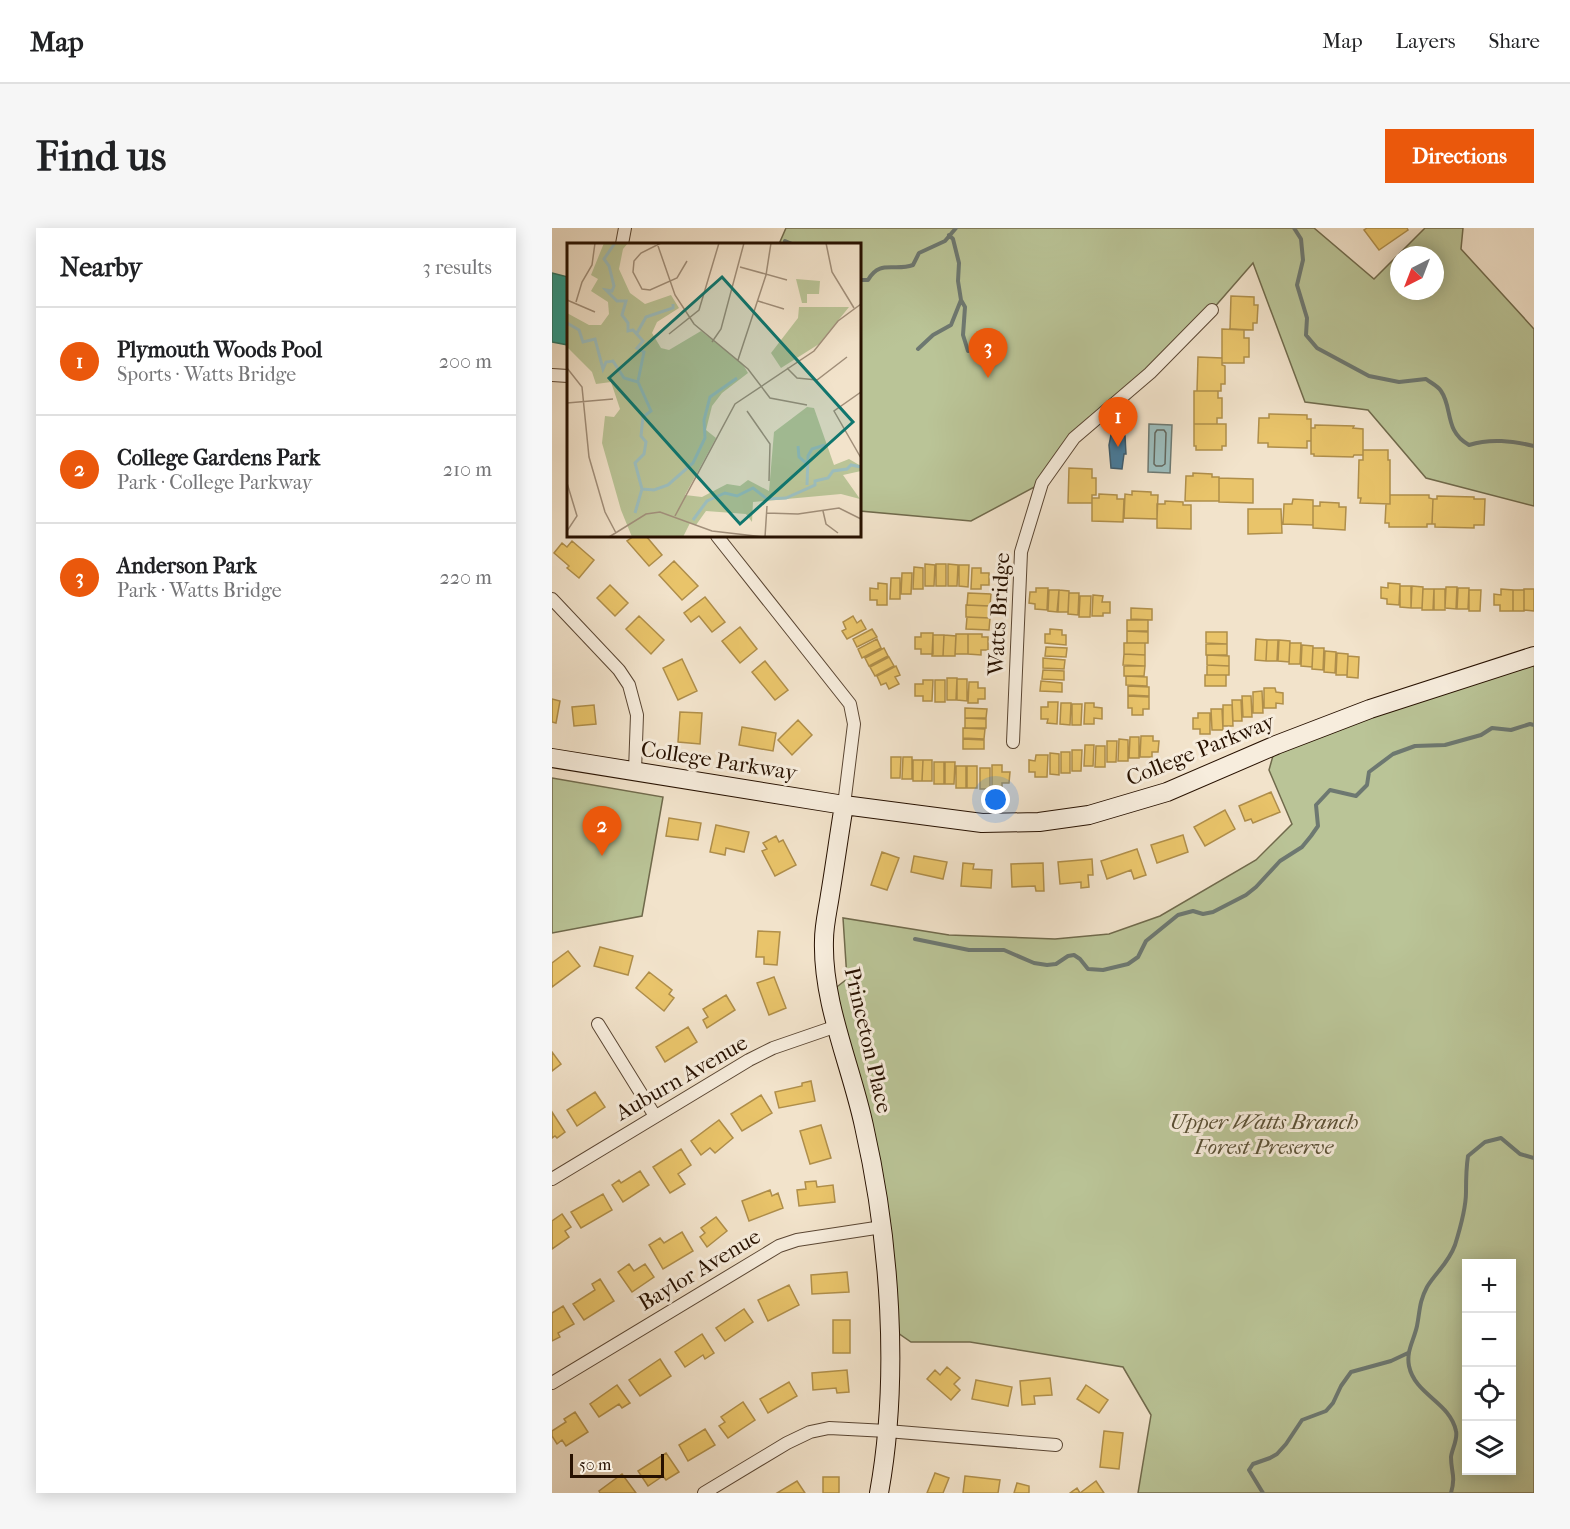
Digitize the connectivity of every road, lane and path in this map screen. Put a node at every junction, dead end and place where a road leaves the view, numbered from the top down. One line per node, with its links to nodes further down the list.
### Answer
1 (625, 228): 2 (street)
2 (622, 243)
3 (1212, 310): 9 (street, Watts Bridge)
4 (552, 375): 5 (street)
5 (567, 376)
6 (718, 537): 12 (street, Princeton Place)
7 (552, 599): 11 (street)
8 (1534, 656): 12 (street, College Parkway)
9 (1012, 742)
10 (552, 758): 11 (street, College Parkway)
11 (635, 771): 12 (street, College Parkway)
12 (844, 805): 14 (street, Princeton Place)
13 (598, 1024): 15 (street)
14 (837, 1026): 15 (street, Auburn Avenue); 17 (street, Princeton Place)
15 (655, 1116): 16 (street, Auburn Avenue)
16 (552, 1179)
17 (882, 1227): 18 (street, Baylor Avenue); 19 (street, Princeton Place)
18 (552, 1383)
19 (887, 1431): 20 (street); 21 (street); 22 (street, Princeton Place)
20 (1056, 1445)
21 (704, 1493)
22 (879, 1493)

